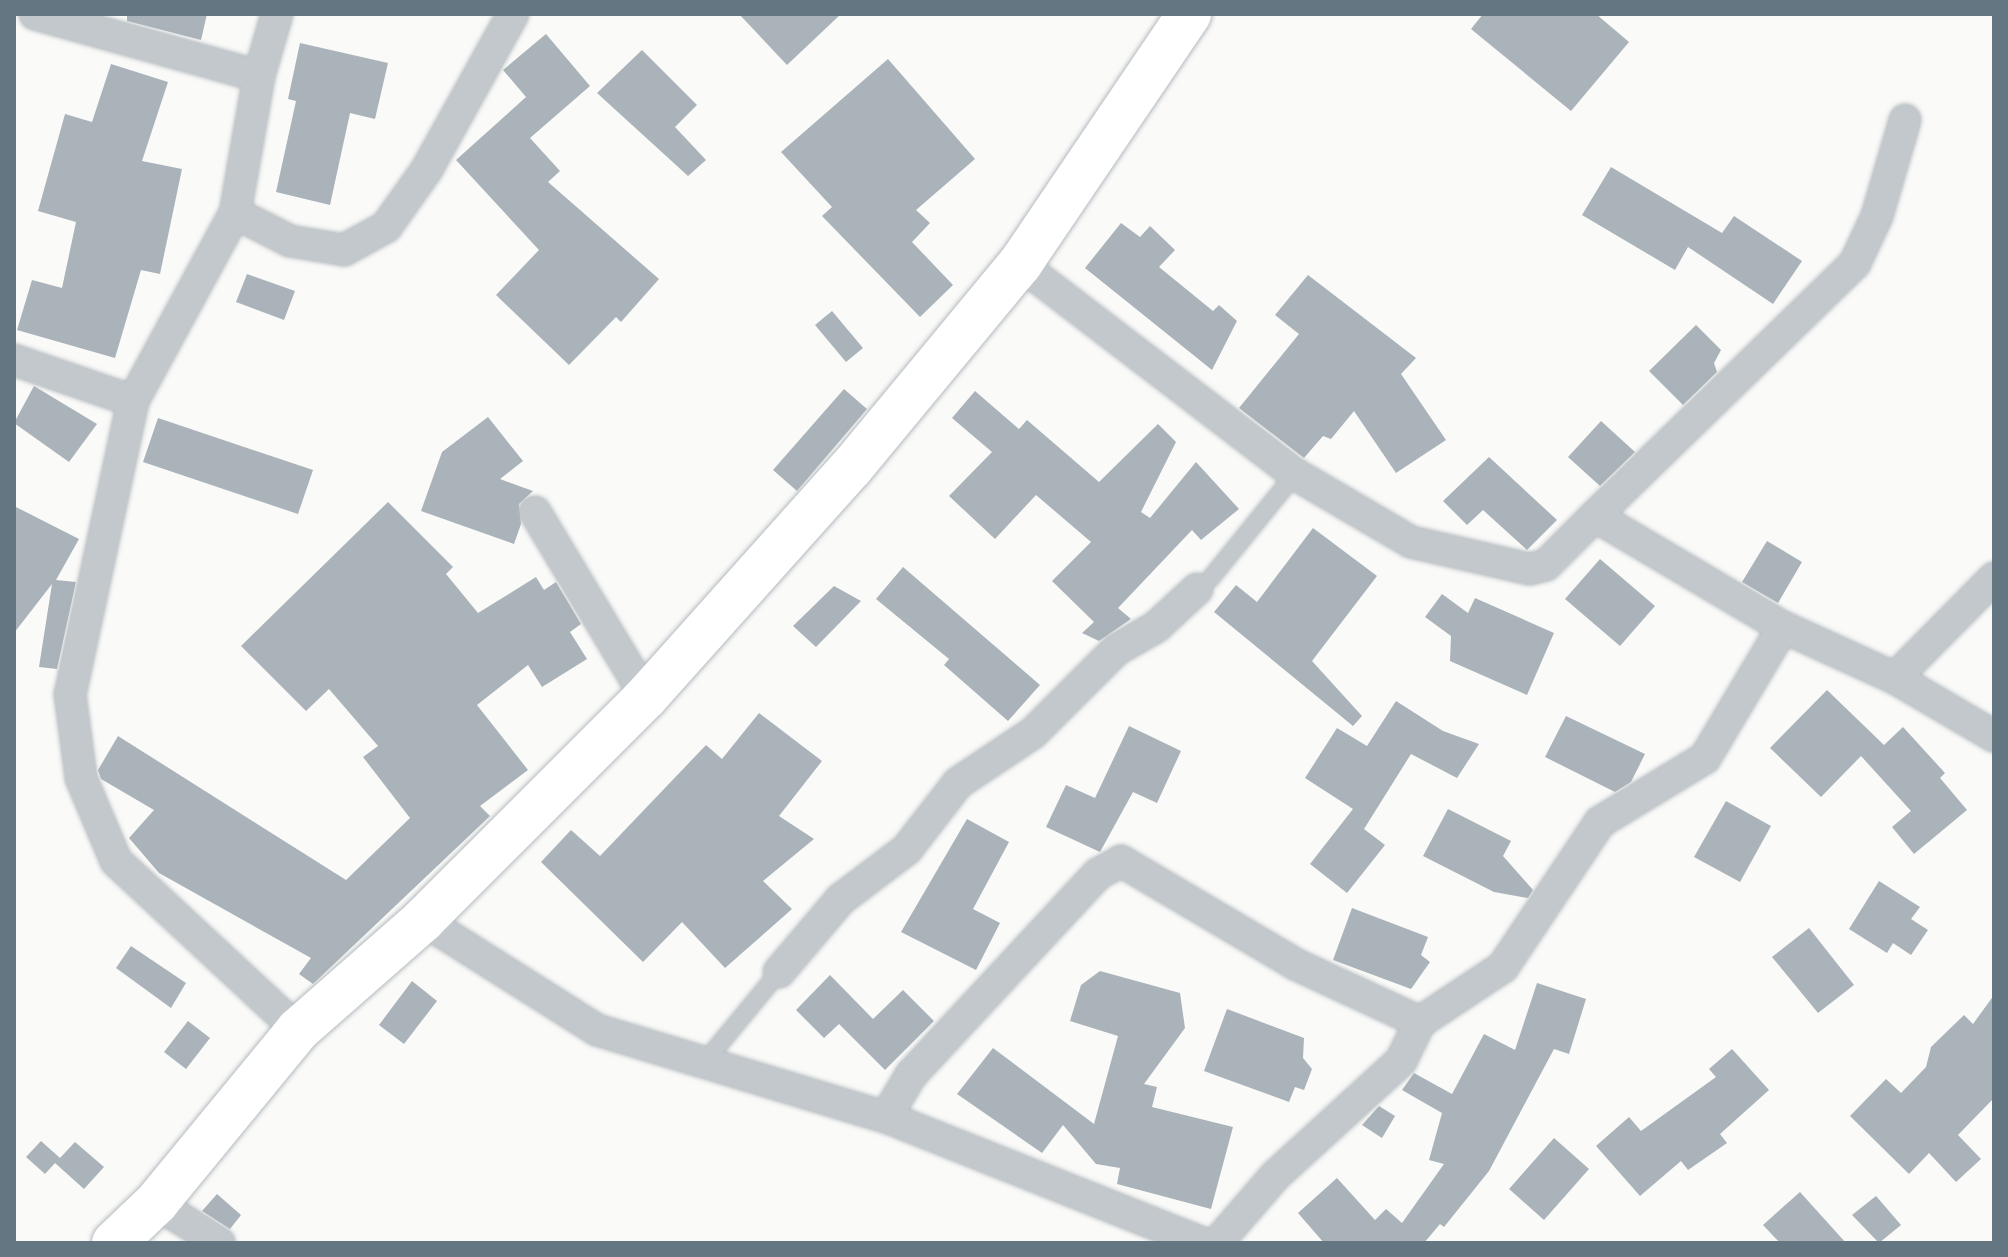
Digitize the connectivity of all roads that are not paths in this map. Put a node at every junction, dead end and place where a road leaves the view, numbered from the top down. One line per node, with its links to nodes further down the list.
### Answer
1 (35, 14): 5 (street)
2 (277, 14): 5 (street)
3 (513, 14): 7 (street)
4 (1177, 18): 8 (street)
5 (259, 76): 7 (street)
6 (1905, 120): 13 (street)
7 (235, 213): 10 (street)
8 (1020, 264): 11 (street); 18 (street)
9 (14, 360): 10 (street)
10 (133, 401): 23 (street)
11 (1295, 474): 13 (street); 15 (lane)
12 (535, 512): 18 (street)
13 (1595, 516): 16 (street)
14 (1994, 578): 17 (street)
15 (1204, 584): 21 (street)
16 (1783, 627): 17 (street); 22 (street)
17 (1895, 678): 19 (street)
18 (646, 697): 20 (street)
19 (1994, 736)
20 (423, 920): 23 (street); 24 (street)
21 (779, 972): 24 (lane)
22 (1420, 1022): 25 (street); 30 (street)
23 (298, 1030): 26 (street)
24 (704, 1063): 25 (street)
25 (886, 1117): 29 (street)
26 (156, 1203): 27 (street); 28 (street)
27 (114, 1243)
28 (219, 1243)
29 (1202, 1243)
30 (1217, 1243)

